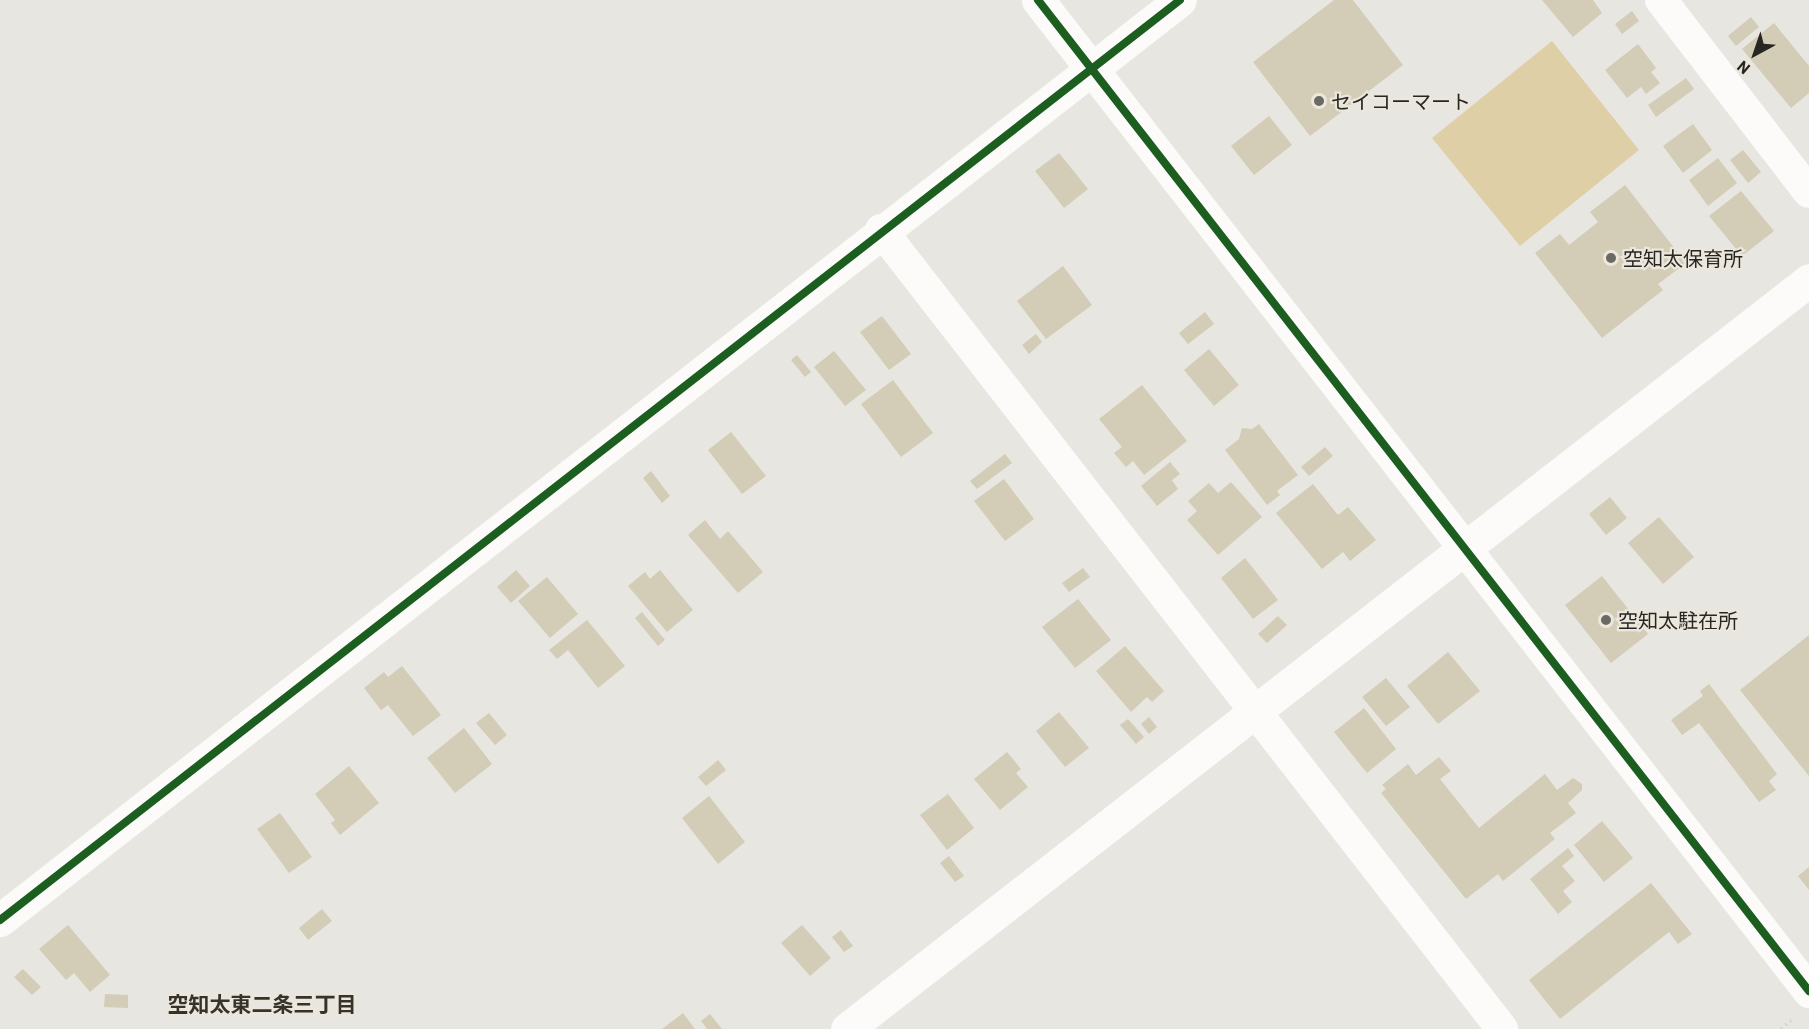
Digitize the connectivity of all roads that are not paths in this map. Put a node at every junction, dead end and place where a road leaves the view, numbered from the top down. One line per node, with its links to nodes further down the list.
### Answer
1 (1038, 0): 4 (street)
2 (1180, 0): 4 (street)
3 (1661, 0): 5 (street)
4 (1091, 69): 6 (street); 8 (street)
5 (1809, 192)
6 (881, 230): 9 (street); 10 (street)
7 (1809, 280): 8 (street)
8 (1465, 548): 9 (street); 11 (street)
9 (1255, 710): 12 (street); 13 (street)
10 (0, 920)
11 (1809, 991)
12 (847, 1029)
13 (1502, 1029)

